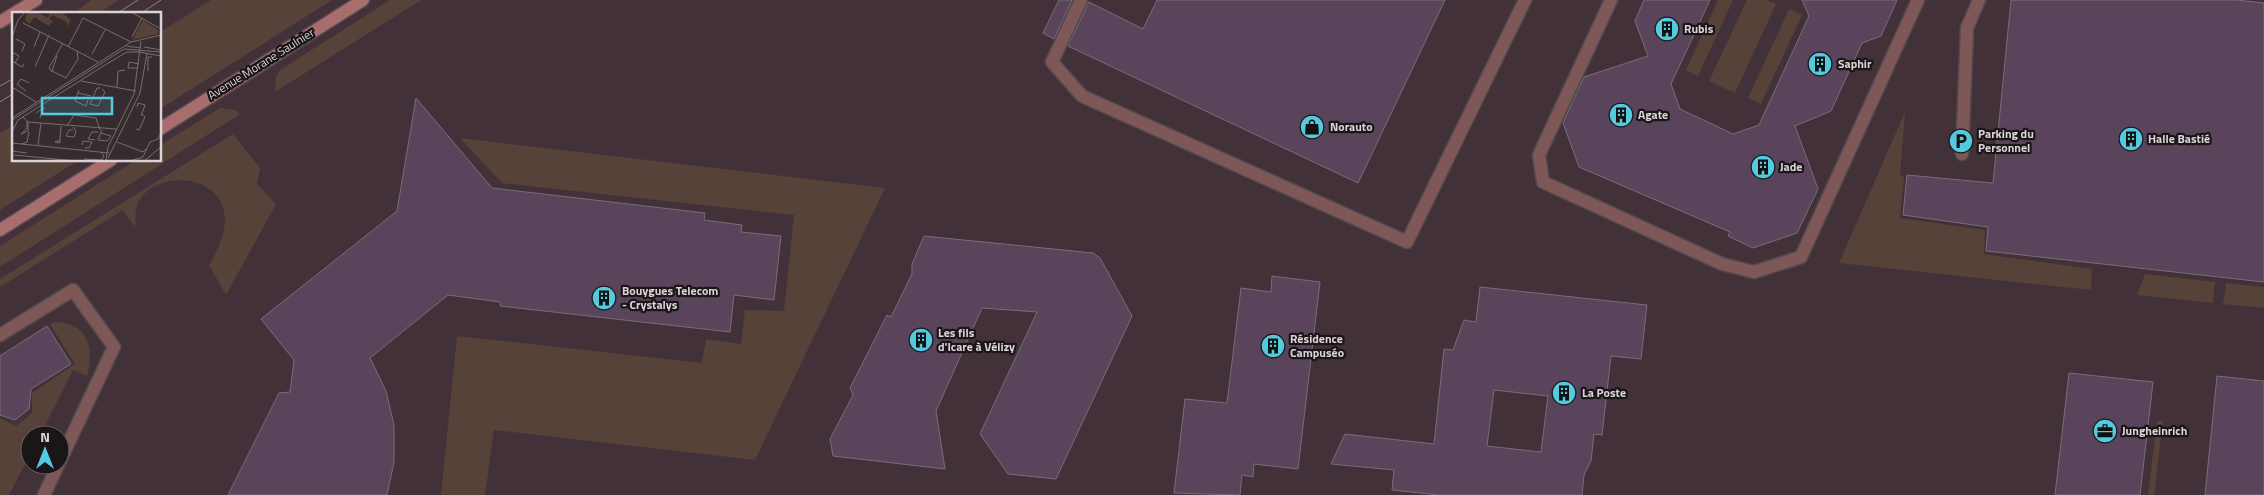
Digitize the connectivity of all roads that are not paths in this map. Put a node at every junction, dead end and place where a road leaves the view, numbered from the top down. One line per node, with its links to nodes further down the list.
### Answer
1 (36, 0): 8 (main road)
2 (363, 0): 11 (main road, Avenue Morane Saulnier)
3 (1081, 0): 4 (lane)
4 (1525, 0)
5 (1611, 0): 6 (lane)
6 (1918, 0)
7 (1979, 0): 12 (lane)
8 (16, 12)
9 (12, 15): 10 (main road)
10 (0, 22)
11 (161, 128)
12 (1962, 154)
13 (109, 161): 14 (main road)
14 (0, 230)
15 (0, 335): 16 (lane)
16 (70, 440)
17 (53, 475): 18 (lane)
18 (44, 495)

